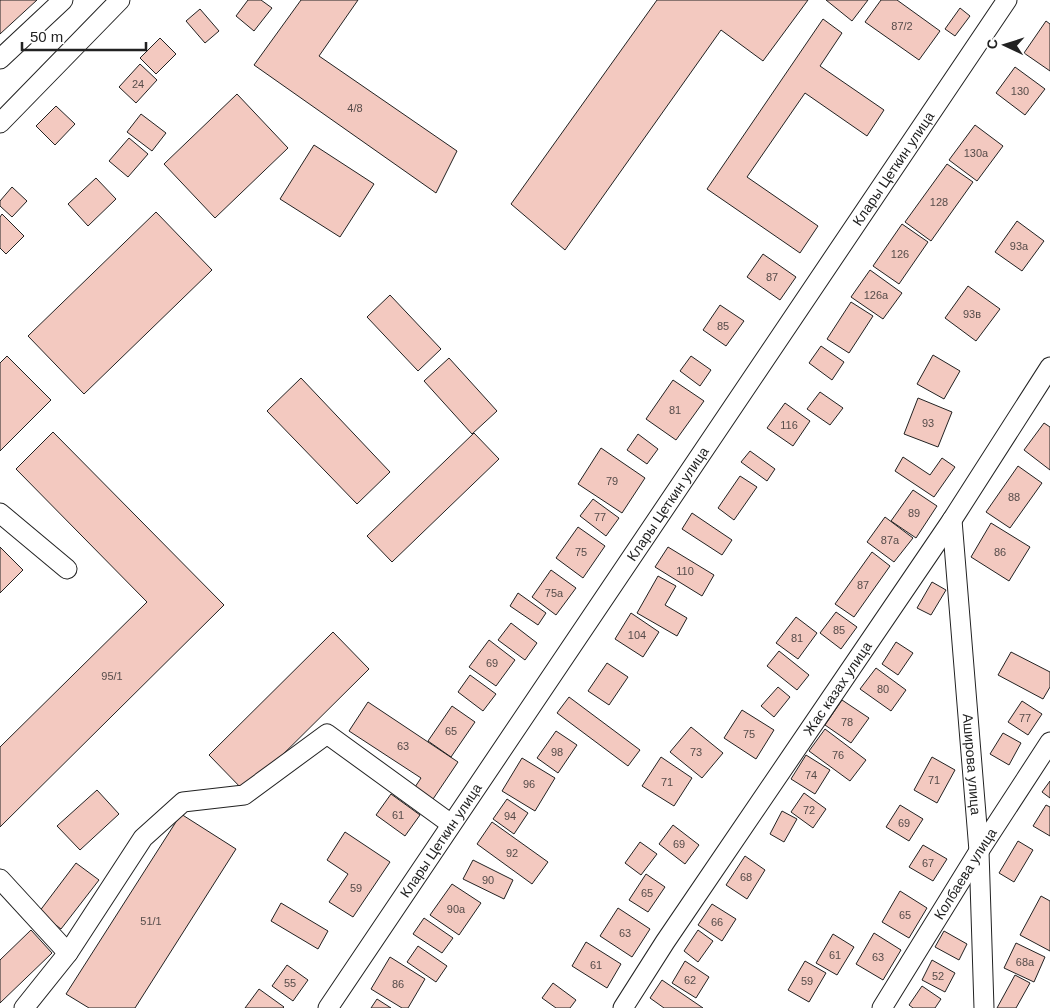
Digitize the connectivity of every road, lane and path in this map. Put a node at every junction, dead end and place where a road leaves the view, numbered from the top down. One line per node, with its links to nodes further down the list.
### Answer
1 (63, 0): 4 (street)
2 (120, 0): 5 (street)
3 (1007, 0): 11 (street, Клары Цеткин улица)
4 (0, 59)
5 (0, 123)
6 (1050, 367): 8 (street, Жас казах улица)
7 (0, 513): 9 (street)
8 (952, 520): 12 (street, Аширова улица); 17 (street, Жас казах улица)
9 (66, 569)
10 (1050, 742): 12 (street, Колбаева улица)
11 (451, 824): 14 (street); 16 (street, Клары Цеткин улица)
12 (979, 851): 18 (street, Колбаева улица); 19 (street, Аширова улица)
13 (0, 879): 14 (street)
14 (68, 953): 15 (street)
15 (24, 1008)
16 (328, 1008)
17 (623, 1008)
18 (882, 1008)
19 (984, 1008)

